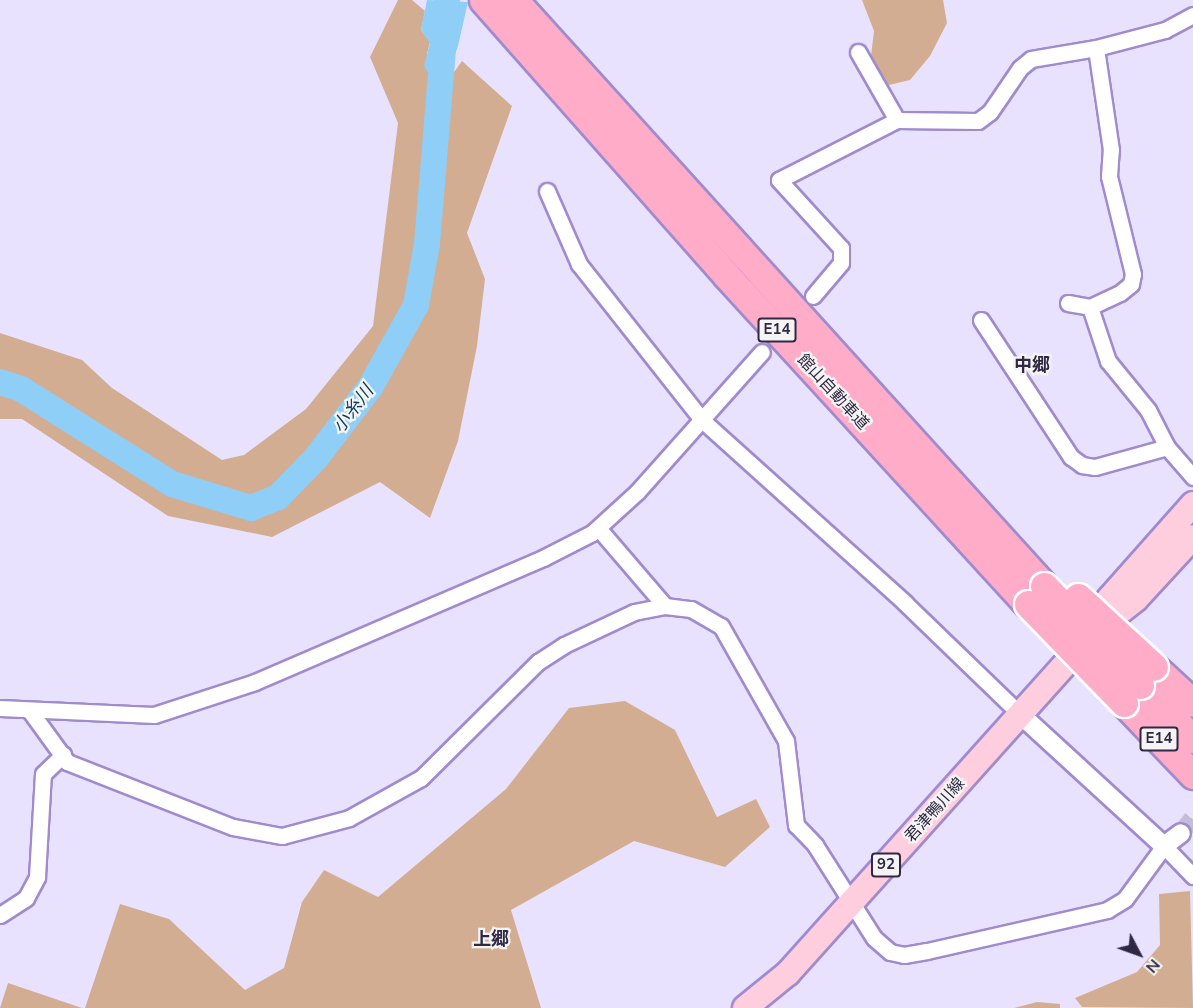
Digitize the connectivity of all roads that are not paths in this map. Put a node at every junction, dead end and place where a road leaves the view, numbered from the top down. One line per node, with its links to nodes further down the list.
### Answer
1 (483, 0): 4 (highway, 館山自動車道 / E14)
2 (514, 0): 4 (highway, 館山自動車道 / E14)
3 (1193, 15): 5 (street)
4 (537, 45): 20 (highway, 館山自動車道 / E14); 20 (highway, 館山自動車道 / E14)
5 (1096, 48): 7 (street); 11 (street)
6 (858, 52): 7 (street)
7 (897, 120): 9 (street)
8 (547, 191): 14 (street)
9 (813, 296)
10 (1068, 303): 11 (street)
11 (1090, 307): 15 (street)
12 (981, 320): 15 (street)
13 (762, 352): 14 (street)
14 (702, 420): 18 (street); 27 (street)
15 (1167, 447): 16 (street)
16 (1190, 468)
17 (1193, 504): 22 (main road, 君津鴨川線 / 92)
18 (599, 529): 21 (street); 26 (street)
19 (1193, 537): 22 (main road, 君津鴨川線 / 92)
20 (1043, 588): 23 (highway, 館山自動車道 / E14, bridge); 23 (highway, bridge)
21 (665, 606): 29 (street); 34 (street)
22 (1094, 632): 27 (main road, 君津鴨川線 / 92)
23 (1140, 685): 24 (highway); 28 (highway, 館山自動車道 / E14); 30 (highway, 館山自動車道 / E14)
24 (1193, 703)
25 (0, 708): 26 (street)
26 (30, 711): 29 (street)
27 (1021, 716): 32 (street); 34 (main road, 君津鴨川線 / 92)
28 (1193, 739)
29 (63, 755): 35 (street)
30 (1193, 775)
31 (1181, 833): 32 (street)
32 (1164, 846): 33 (street); 34 (street)
33 (1193, 876)
34 (851, 903): 36 (main road, 君津鴨川線 / 92)
35 (0, 915)
36 (745, 1008)

